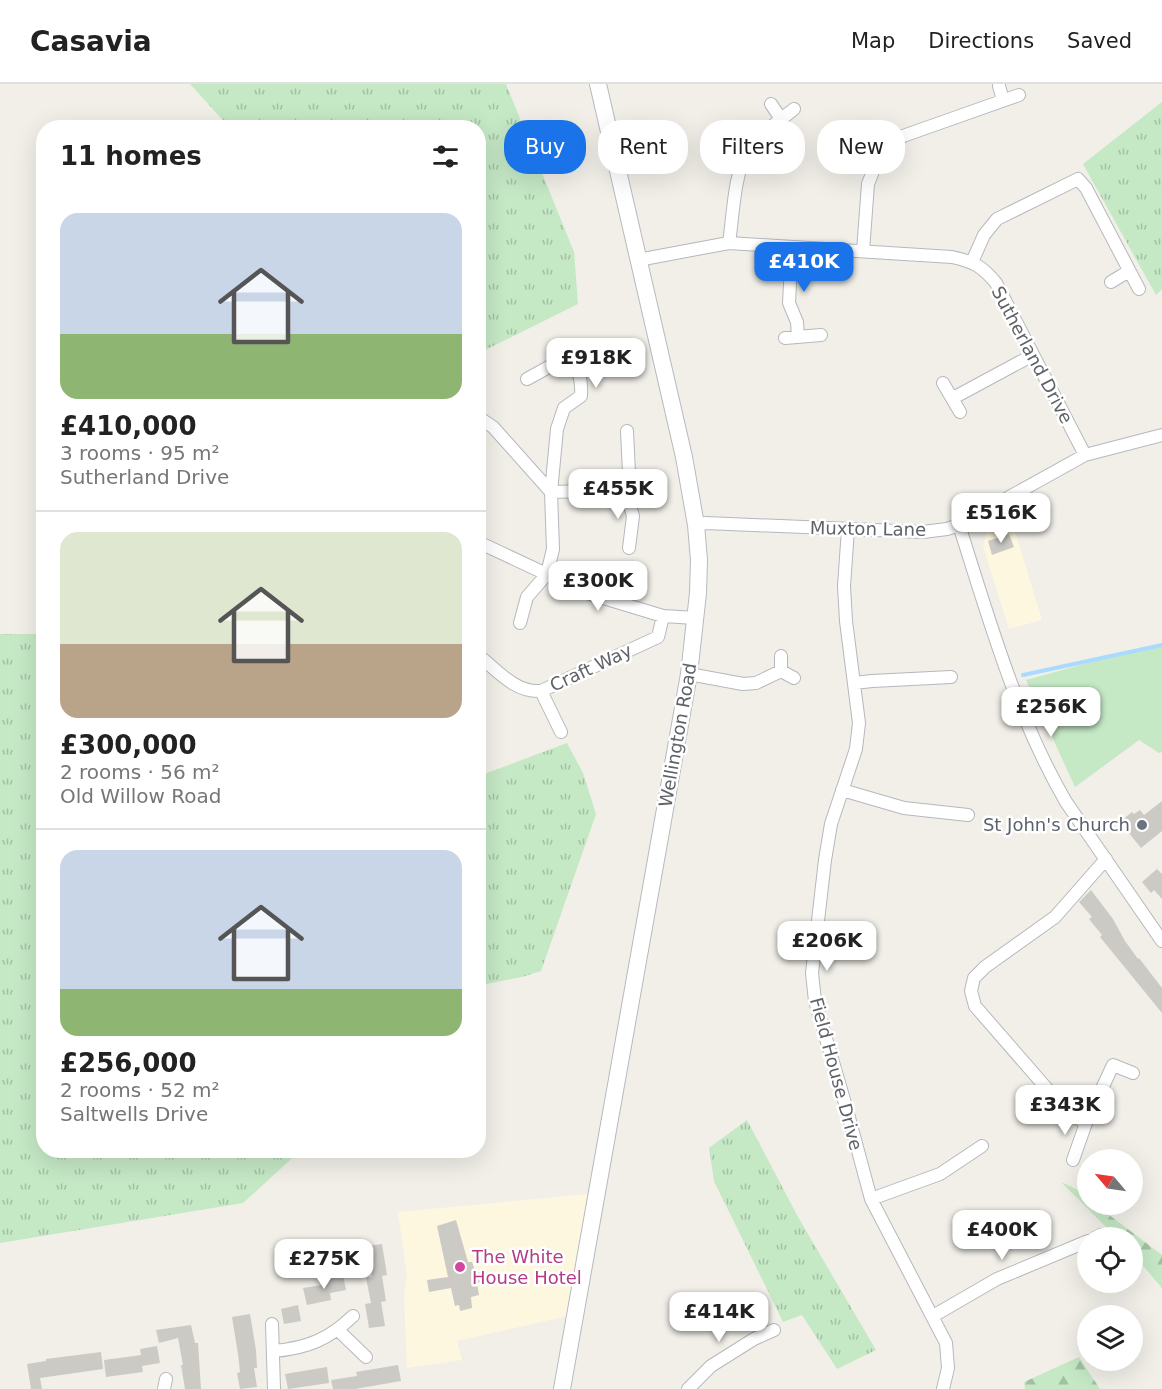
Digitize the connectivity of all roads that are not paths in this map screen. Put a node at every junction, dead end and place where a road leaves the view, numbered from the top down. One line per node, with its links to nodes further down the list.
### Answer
1 (598, 84): 11 (street, Wellington Road)
2 (999, 86): 4 (street)
3 (1019, 95): 4 (street)
4 (1003, 100): 10 (street)
5 (771, 104): 7 (street)
6 (794, 109): 7 (street)
7 (781, 119): 8 (street)
8 (729, 243): 9 (street); 11 (street)
9 (792, 247): 10 (street); 17 (street)
10 (862, 251): 12 (street)
11 (638, 260): 30 (street, Wellington Road)
12 (972, 262): 13 (street); 19 (street, Sutherland Drive)
13 (1129, 271): 14 (street); 15 (street)
14 (1111, 282)
15 (1139, 289)
16 (821, 335): 17 (street)
17 (798, 337): 18 (street)
18 (784, 338)
19 (1033, 355): 22 (street); 27 (street, Sutherland Drive)
20 (527, 380): 29 (street)
21 (943, 382): 22 (street)
22 (953, 398): 23 (street)
23 (960, 412)
24 (486, 422): 29 (street)
25 (627, 431): 28 (street)
26 (1162, 435): 27 (street, Muxton Lane)
27 (1085, 455): 31 (street, Muxton Lane)
28 (625, 490): 29 (street); 34 (street)
29 (552, 492): 35 (street)
30 (696, 525): 32 (street, Muxton Lane); 37 (street, Wellington Road)
31 (959, 525): 32 (street, Muxton Lane); 50 (street)
32 (848, 529): 45 (street, Field House Drive)
33 (486, 546): 35 (street)
34 (629, 548)
35 (547, 574): 36 (street); 38 (street)
36 (663, 616): 37 (street); 46 (street, Craft Way)
37 (696, 618): 42 (street, Wellington Road)
38 (520, 623)
39 (781, 656): 41 (street)
40 (486, 662): 46 (street, Craft Way)
41 (781, 671): 42 (street); 44 (street)
42 (689, 674): 66 (street, Wellington Road)
43 (951, 677): 45 (street)
44 (794, 678)
45 (854, 683): 48 (street, Field House Drive)
46 (541, 691): 47 (street)
47 (561, 732)
48 (842, 790): 49 (street); 56 (street, Field House Drive)
49 (968, 815)
50 (1106, 859): 51 (street); 53 (street)
51 (1162, 941)
52 (1133, 1073): 53 (street)
53 (1086, 1123): 55 (street)
54 (982, 1146): 56 (street)
55 (1073, 1160)
56 (871, 1199): 59 (street, Field House Drive)
57 (1077, 1245): 59 (street)
58 (353, 1316): 61 (street)
59 (933, 1316): 68 (street, Field House Drive)
60 (272, 1324): 63 (street)
61 (338, 1330): 63 (street); 64 (street)
62 (774, 1330): 67 (street)
63 (274, 1351): 65 (street)
64 (366, 1357)
65 (274, 1389)
66 (562, 1389)
67 (688, 1389)
68 (943, 1389)

